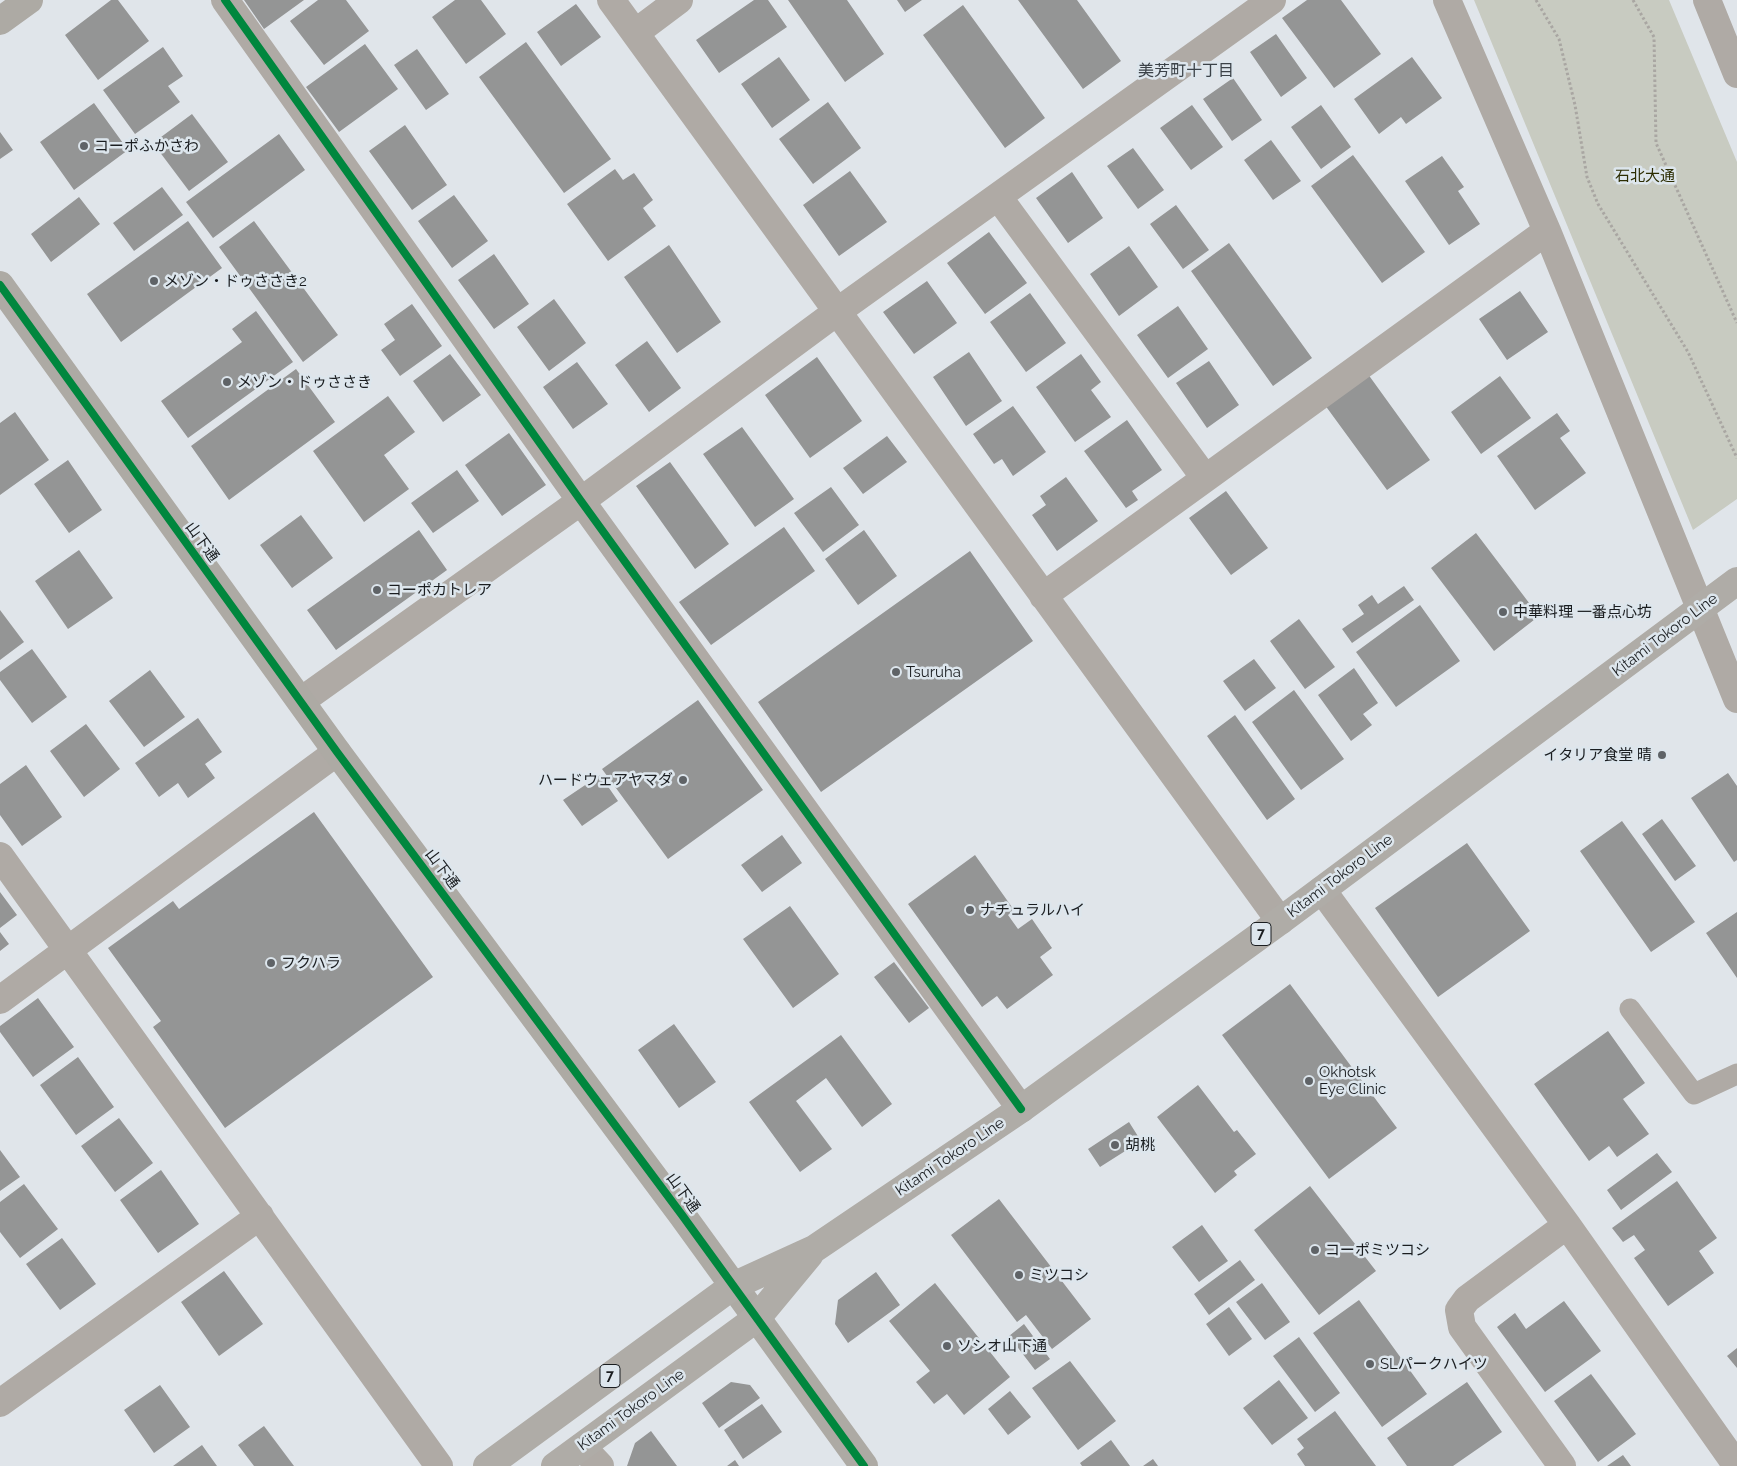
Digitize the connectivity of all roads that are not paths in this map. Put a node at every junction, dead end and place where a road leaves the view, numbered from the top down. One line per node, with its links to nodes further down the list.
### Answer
1 (29, 0): 8 (street)
2 (225, 0): 16 (street)
3 (610, 0): 9 (street)
4 (679, 0): 9 (street)
5 (1272, 0): 11 (street)
6 (1447, 0): 12 (street)
7 (1707, 0): 10 (street)
8 (0, 21)
9 (635, 33): 14 (street)
10 (1737, 74)
11 (999, 198): 14 (street); 15 (street)
12 (1548, 231): 15 (street); 19 (street)
13 (0, 285): 21 (street, 山下通)
14 (838, 311): 16 (street); 18 (street)
15 (1205, 478): 18 (street)
16 (581, 501): 21 (street); 30 (street)
17 (1737, 581): 19 (main road, Kitami Tokoro Line / 7)
18 (1043, 596): 25 (street)
19 (1701, 608): 20 (street); 24 (main road, Kitami Tokoro Line / 7)
20 (1737, 699)
21 (300, 701): 22 (street, 山下通)
22 (337, 752): 26 (street); 34 (street, 山下通)
23 (0, 856): 26 (street)
24 (1322, 890): 25 (main road, Kitami Tokoro Line / 7); 32 (street)
25 (1280, 921): 30 (main road, Kitami Tokoro Line / 7)
26 (70, 951): 27 (street); 31 (street)
27 (0, 1000)
28 (1630, 1009): 29 (lane)
29 (1737, 1074)
30 (1022, 1108): 33 (main road, Kitami Tokoro Line / 7)
31 (260, 1216): 36 (street); 38 (street)
32 (1567, 1225): 42 (street); 43 (street)
33 (814, 1249): 34 (main road, Kitami Tokoro Line / 7); 35 (main road, Kitami Tokoro Line / 7)
34 (733, 1286): 35 (street, 山下通); 39 (main road, Kitami Tokoro Line / 7)
35 (756, 1318): 37 (main road, Kitami Tokoro Line / 7); 41 (street, 山下通)
36 (0, 1403)
37 (591, 1456): 40 (main road, Kitami Tokoro Line / 7)
38 (440, 1466)
39 (487, 1466)
40 (555, 1466)
41 (864, 1466)
42 (1562, 1466)
43 (1737, 1466)

